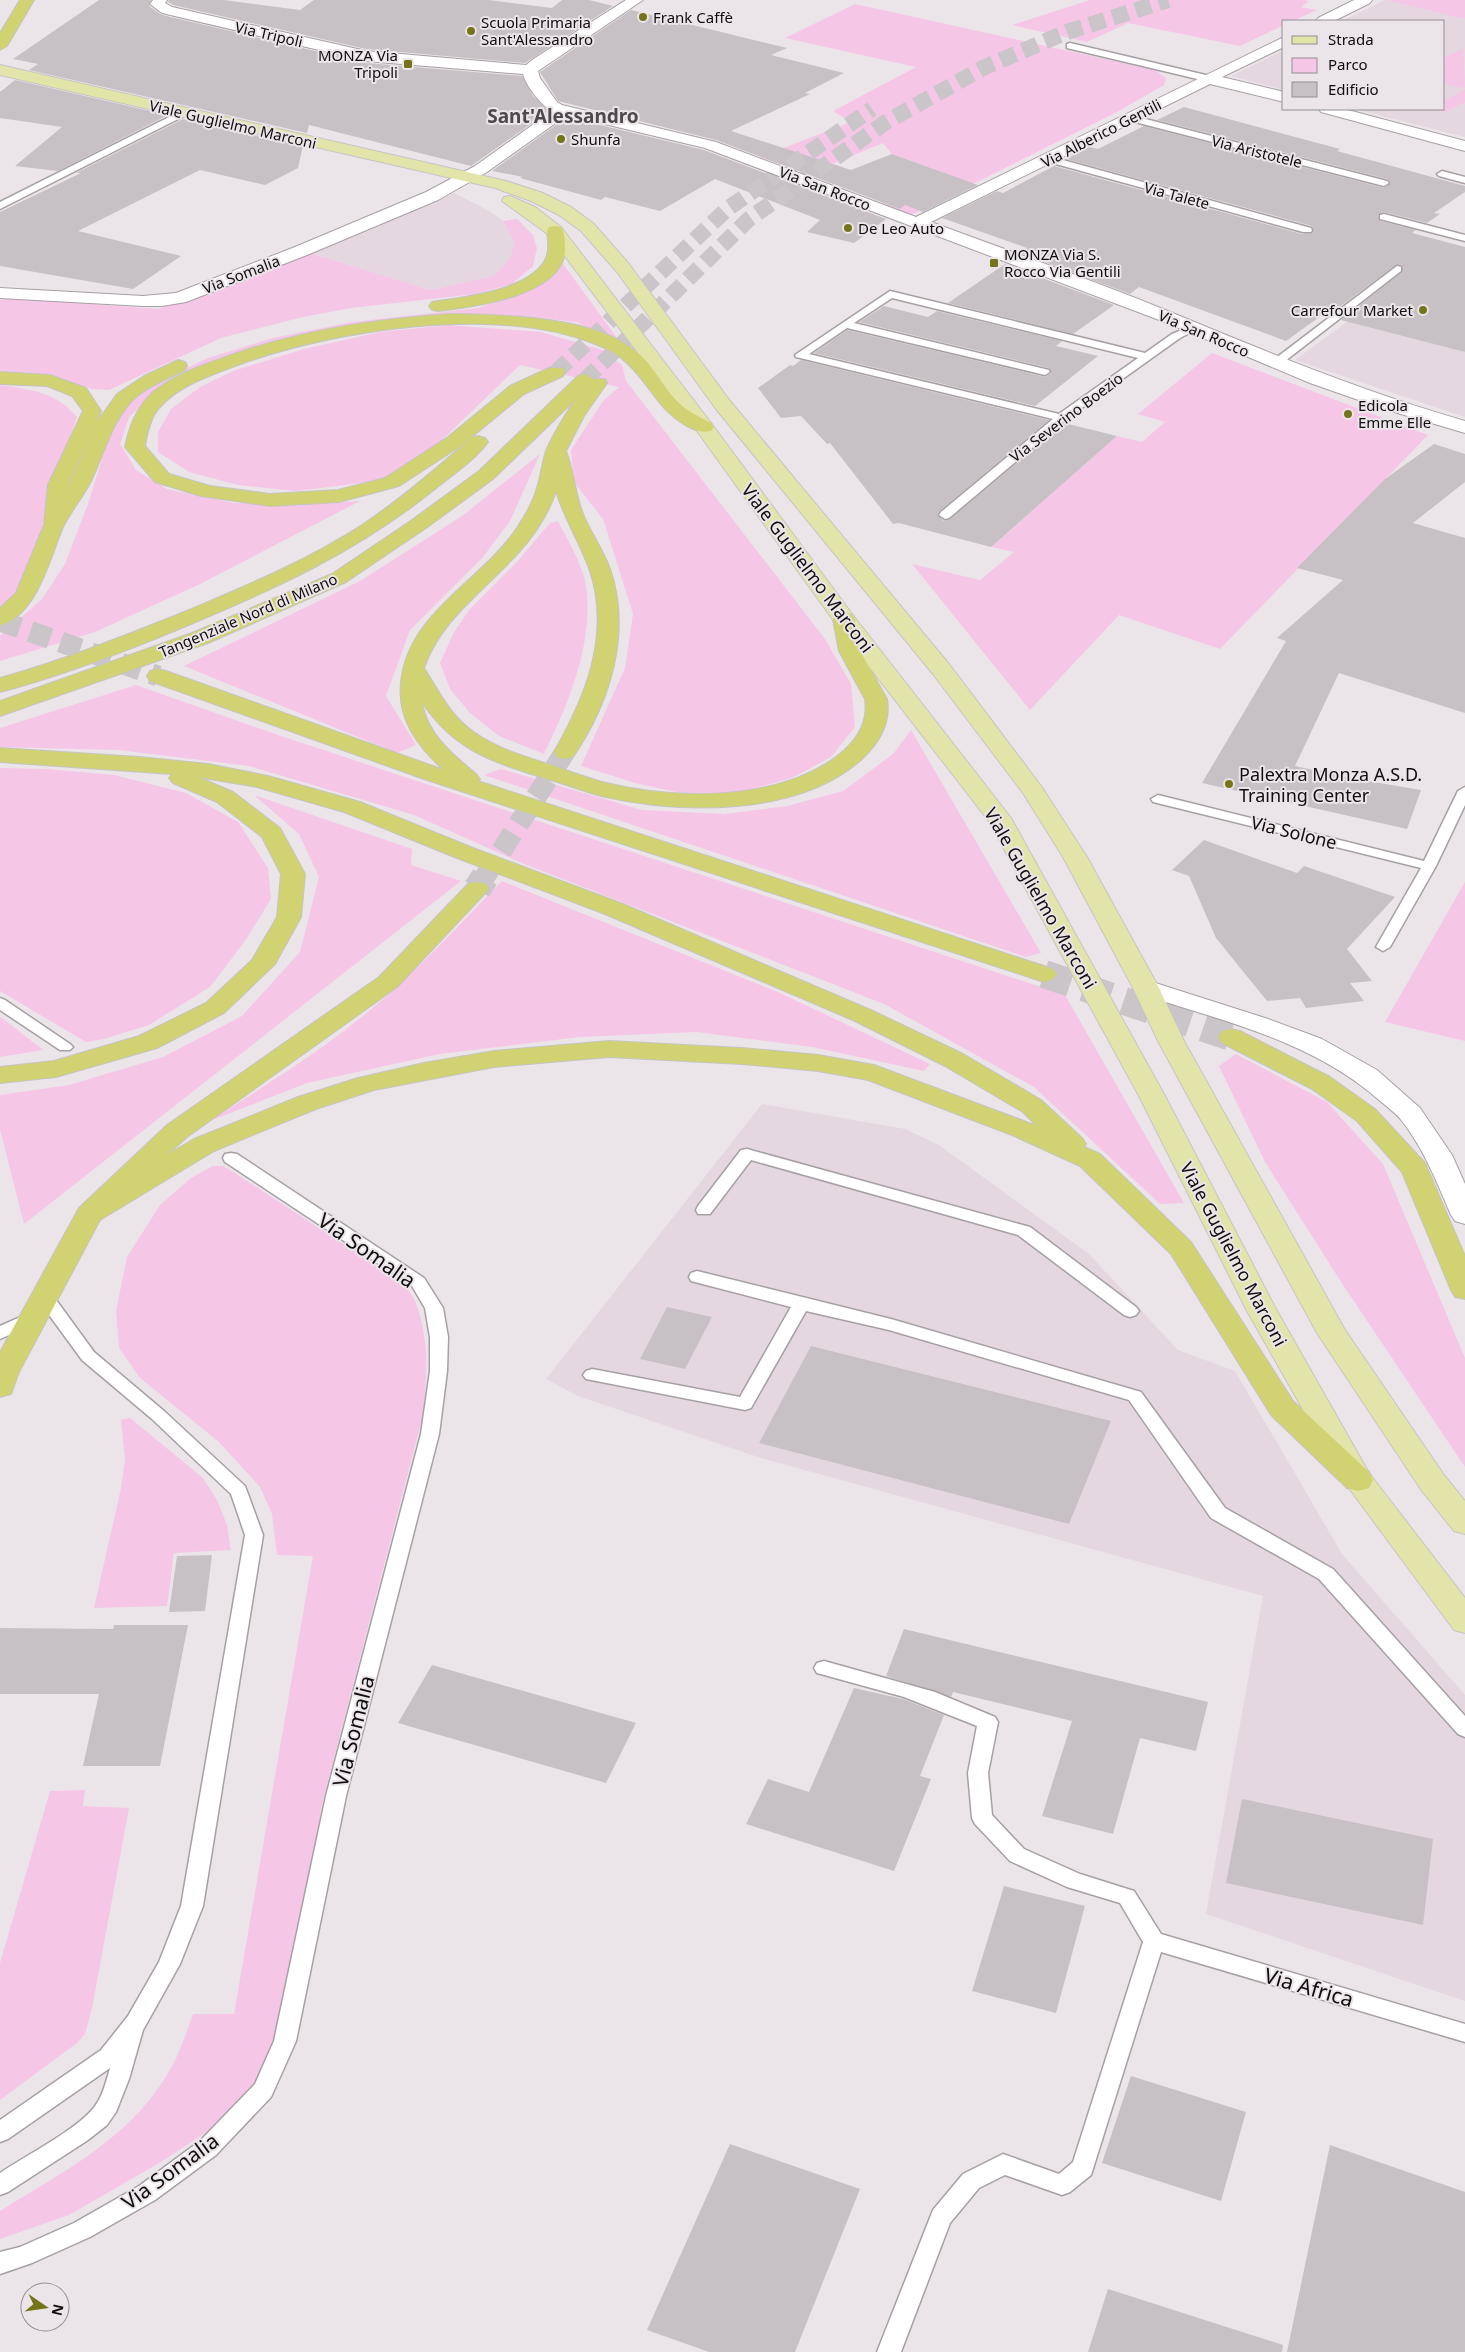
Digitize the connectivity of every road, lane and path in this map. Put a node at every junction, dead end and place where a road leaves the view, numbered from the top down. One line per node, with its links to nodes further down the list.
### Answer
1 (27, 0): 7 (highway)
2 (636, 0): 10 (street)
3 (1365, 0): 5 (street)
4 (160, 3): 10 (street, Via Tripoli)
5 (1325, 20)
6 (1282, 42): 11 (street, Via Alberico Gentili)
7 (0, 46)
8 (1070, 46): 11 (lane)
9 (0, 70): 15 (main road, Viale Guglielmo Marconi)
10 (530, 70): 13 (street)
11 (1210, 78): 12 (street); 16 (street, Via Alberico Gentili)
12 (1282, 96)
13 (564, 110): 20 (street, Via Somalia); 25 (street, Via San Rocco)
14 (1331, 110): 17 (street)
15 (183, 114): 20 (main road, Viale Guglielmo Marconi); 23 (lane)
16 (1130, 118): 18 (street, Via Alberico Gentili); 22 (lane, Via Aristotele)
17 (1465, 146)
18 (1048, 160): 25 (street, Via Alberico Gentili); 26 (lane, Via Talete)
19 (1442, 174): 21 (lane)
20 (466, 178): 27 (main road, Viale Guglielmo Marconi); 30 (street, Via Somalia); 59 (main road, Viale Guglielmo Marconi)
21 (1465, 180)
22 (1384, 183)
23 (0, 206)
24 (1384, 217): 28 (lane)
25 (917, 223): 32 (street, Via San Rocco)
26 (1307, 230)
27 (555, 231): 38 (main road, Viale Guglielmo Marconi); 42 (highway)
28 (1465, 238)
29 (1397, 269): 34 (lane)
30 (0, 293)
31 (845, 324): 33 (lane); 35 (lane); 37 (lane)
32 (1194, 328): 33 (lane, Via Severino Boezio); 34 (street, Via San Rocco)
33 (1147, 356): 37 (lane, Via Severino Boezio)
34 (1276, 363): 39 (street, Via San Rocco)
35 (1046, 372)
36 (0, 378): 42 (highway)
37 (1061, 418): 41 (lane, Via Severino Boezio)
38 (704, 427): 43 (main road, Viale Guglielmo Marconi); 47 (highway, Tangenziale Nord di Milano)
39 (1465, 427)
40 (556, 451): 45 (highway); 48 (highway, Tangenziale Nord di Milano); 49 (highway)
41 (945, 515)
42 (54, 525): 44 (highway)
43 (844, 618): 45 (highway); 77 (main road, Viale Guglielmo Marconi)
44 (0, 619)
45 (413, 668): 52 (highway)
46 (158, 676): 52 (highway)
47 (0, 685)
48 (0, 709)
49 (565, 752)
50 (0, 756): 51 (highway)
51 (139, 764): 63 (highway); 65 (highway)
52 (481, 789): 58 (highway)
53 (1465, 791): 55 (lane)
54 (1158, 799): 55 (lane, Via Solone)
55 (1429, 866): 57 (lane)
56 (477, 889): 67 (highway)
57 (1383, 947)
58 (1044, 974)
59 (1146, 988): 68 (street); 78 (main road, Viale Guglielmo Marconi)
60 (0, 1003): 62 (lane)
61 (1231, 1037): 70 (highway)
62 (65, 1047)
63 (0, 1074)
64 (231, 1158): 87 (lane, Via Somalia)
65 (1090, 1160): 67 (highway); 77 (highway)
66 (704, 1210): 73 (lane)
67 (89, 1214): 72 (highway)
68 (1465, 1215)
69 (697, 1277): 71 (lane)
70 (1465, 1290)
71 (801, 1304): 75 (lane); 81 (lane)
72 (39, 1307): 74 (lane); 76 (highway); 83 (lane)
73 (1130, 1311)
74 (0, 1333)
75 (592, 1375)
76 (0, 1387)
77 (1358, 1480): 79 (main road, Viale Guglielmo Marconi)
78 (1465, 1523)
79 (1465, 1621)
80 (824, 1668): 82 (lane)
81 (1465, 1729)
82 (1154, 1941): 84 (lane, Via Africa); 88 (lane)
83 (136, 2023): 85 (lane); 86 (lane)
84 (1465, 2033)
85 (0, 2132)
86 (0, 2185)
87 (0, 2263)
88 (888, 2352)

